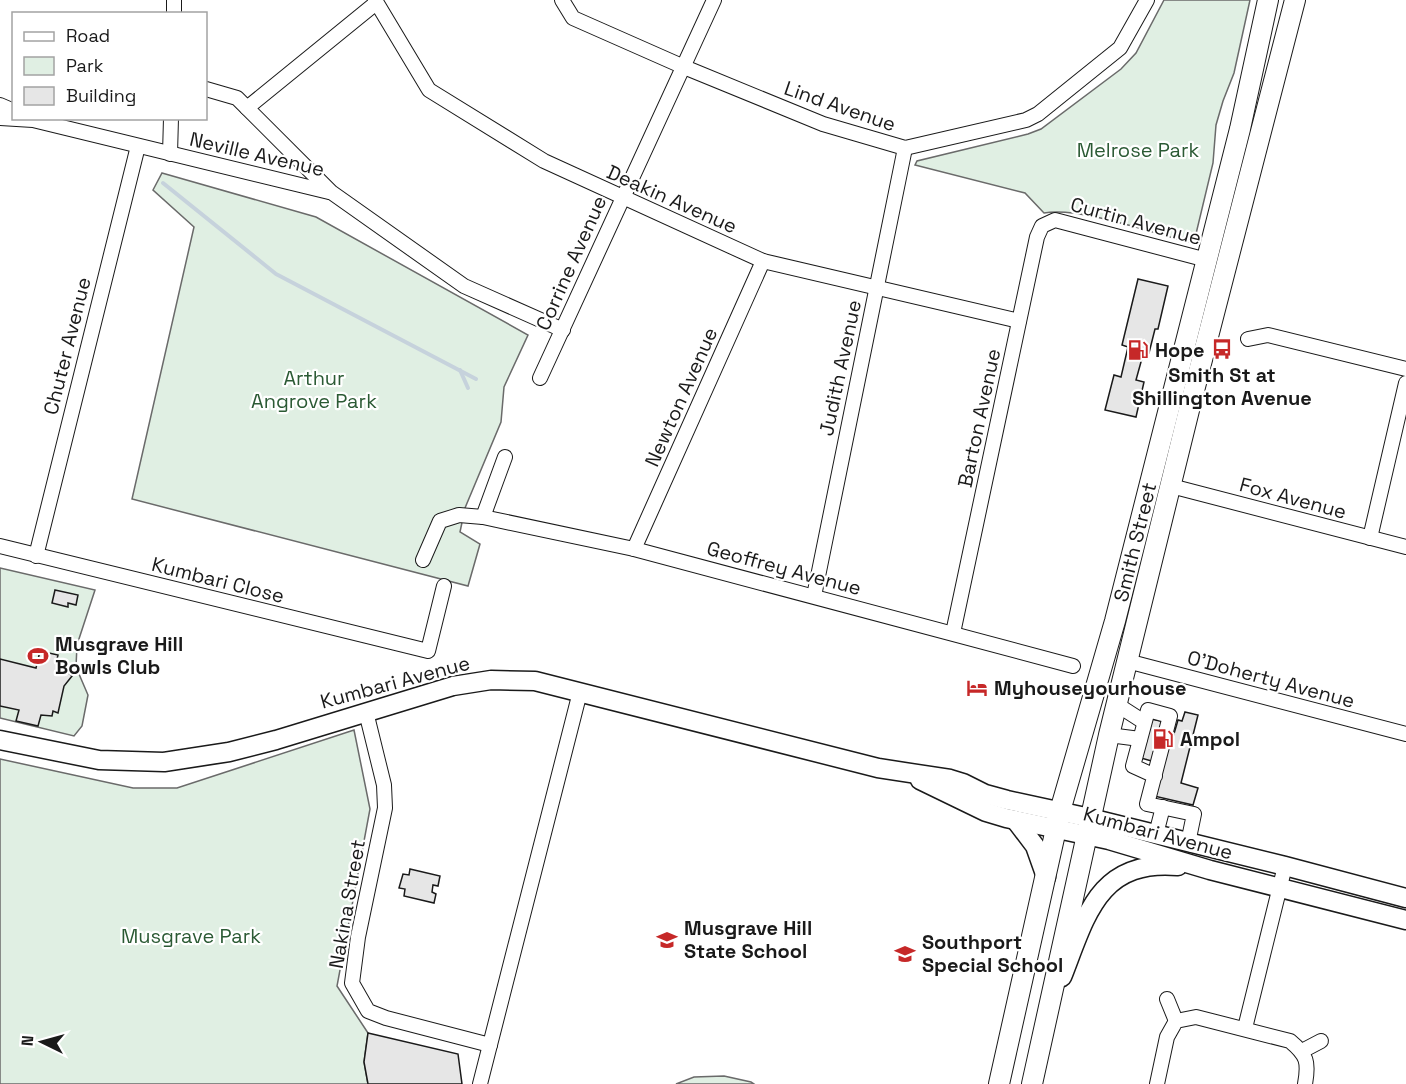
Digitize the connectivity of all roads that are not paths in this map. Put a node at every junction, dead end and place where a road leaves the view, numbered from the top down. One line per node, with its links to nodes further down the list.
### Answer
1 (562, 0): 7 (street, Lind Avenue)
2 (714, 0): 7 (street, Corrine Avenue)
3 (1147, 0): 13 (street, Lind Avenue)
4 (1268, 0): 18 (highway, Smith Street)
5 (1295, 0): 28 (highway, Smith Street)
6 (375, 1): 9 (street); 16 (street, Deakin Avenue)
7 (684, 67): 13 (street, Lind Avenue); 16 (street, Corrine Avenue)
8 (207, 89): 9 (street, Neville Avenue)
9 (247, 108): 15 (street, Neville Avenue)
10 (35, 120): 12 (street, Neville Avenue)
11 (171, 120): 14 (street)
12 (138, 146): 14 (street, Neville Avenue); 34 (street, Chuter Avenue)
13 (905, 148): 20 (street, Judith Avenue)
14 (170, 154): 15 (street, Neville Avenue)
15 (331, 192): 22 (street, Neville Avenue)
16 (622, 198): 19 (street, Deakin Avenue); 22 (street, Corrine Avenue)
17 (1055, 220): 18 (street, Curtin Avenue); 21 (street, Barton Avenue)
18 (1207, 260): 52 (highway, Smith Street)
19 (763, 261): 20 (street, Deakin Avenue); 33 (street, Newton Avenue)
20 (877, 287): 21 (street, Deakin Avenue); 37 (street, Judith Avenue)
21 (1019, 321): 38 (street, Barton Avenue)
22 (563, 330): 25 (street, Corrine Avenue)
23 (1248, 339): 24 (street)
24 (1406, 369)
25 (540, 378)
26 (1406, 383): 30 (street)
27 (505, 458): 29 (street)
28 (1171, 486): 30 (street, Fox Avenue); 39 (highway, Smith Street)
29 (483, 518): 33 (street, Geoffrey Avenue); 35 (street, Geoffrey Avenue)
30 (1370, 538): 32 (street, Fox Avenue)
31 (0, 546): 34 (street, Kumbari Close)
32 (1406, 547)
33 (634, 549): 37 (street, Geoffrey Avenue)
34 (36, 556): 36 (street, Kumbari Close)
35 (423, 560)
36 (444, 585)
37 (814, 596): 38 (street, Geoffrey Avenue)
38 (952, 633): 40 (street, Geoffrey Avenue)
39 (1127, 661): 42 (highway, Smith Street); 45 (street, O'Doherty Avenue)
40 (1073, 666)
41 (580, 692): 43 (main road, Kumbari Avenue); 49 (main road, Kumbari Avenue); 68 (street)
42 (1116, 704): 44 (street); 46 (highway, Smith Street)
43 (366, 712): 48 (main road, Kumbari Avenue); 68 (street, Nakina Street)
44 (1144, 722): 47 (street); 50 (street)
45 (1406, 734)
46 (1109, 735): 47 (street); 54 (highway, Smith Street)
47 (1140, 739): 50 (street)
48 (0, 740)
49 (905, 773): 52 (main road, Kumbari Avenue); 53 (main road, Kumbari Avenue)
50 (1155, 776): 51 (street)
51 (1163, 807): 55 (street); 56 (street)
52 (1058, 820): 53 (main road, Kumbari Avenue); 54 (main road, Kumbari Avenue); 59 (highway, Smith Street)
53 (1016, 821): 59 (main road)
54 (1088, 827): 55 (main road, Kumbari Avenue); 58 (main road, Kumbari Avenue); 64 (highway, Smith Street)
55 (1156, 834): 56 (main road, Kumbari Avenue)
56 (1188, 843): 57 (main road, Kumbari Avenue)
57 (1285, 866): 60 (street); 61 (main road, Kumbari Avenue)
58 (1201, 868): 60 (main road, Kumbari Avenue); 64 (main road)
59 (1046, 877): 71 (highway, Smith Street)
60 (1279, 888): 62 (main road, Kumbari Avenue); 66 (street)
61 (1406, 898)
62 (1406, 920)
63 (1167, 999): 65 (street)
64 (1046, 1016): 72 (highway, Smith Street)
65 (1176, 1021): 66 (street); 73 (street)
66 (1245, 1028): 69 (street)
67 (1321, 1041): 69 (street)
68 (490, 1045): 70 (street)
69 (1302, 1051): 74 (street)
70 (480, 1084)
71 (999, 1084)
72 (1032, 1084)
73 (1157, 1084)
74 (1305, 1084)

